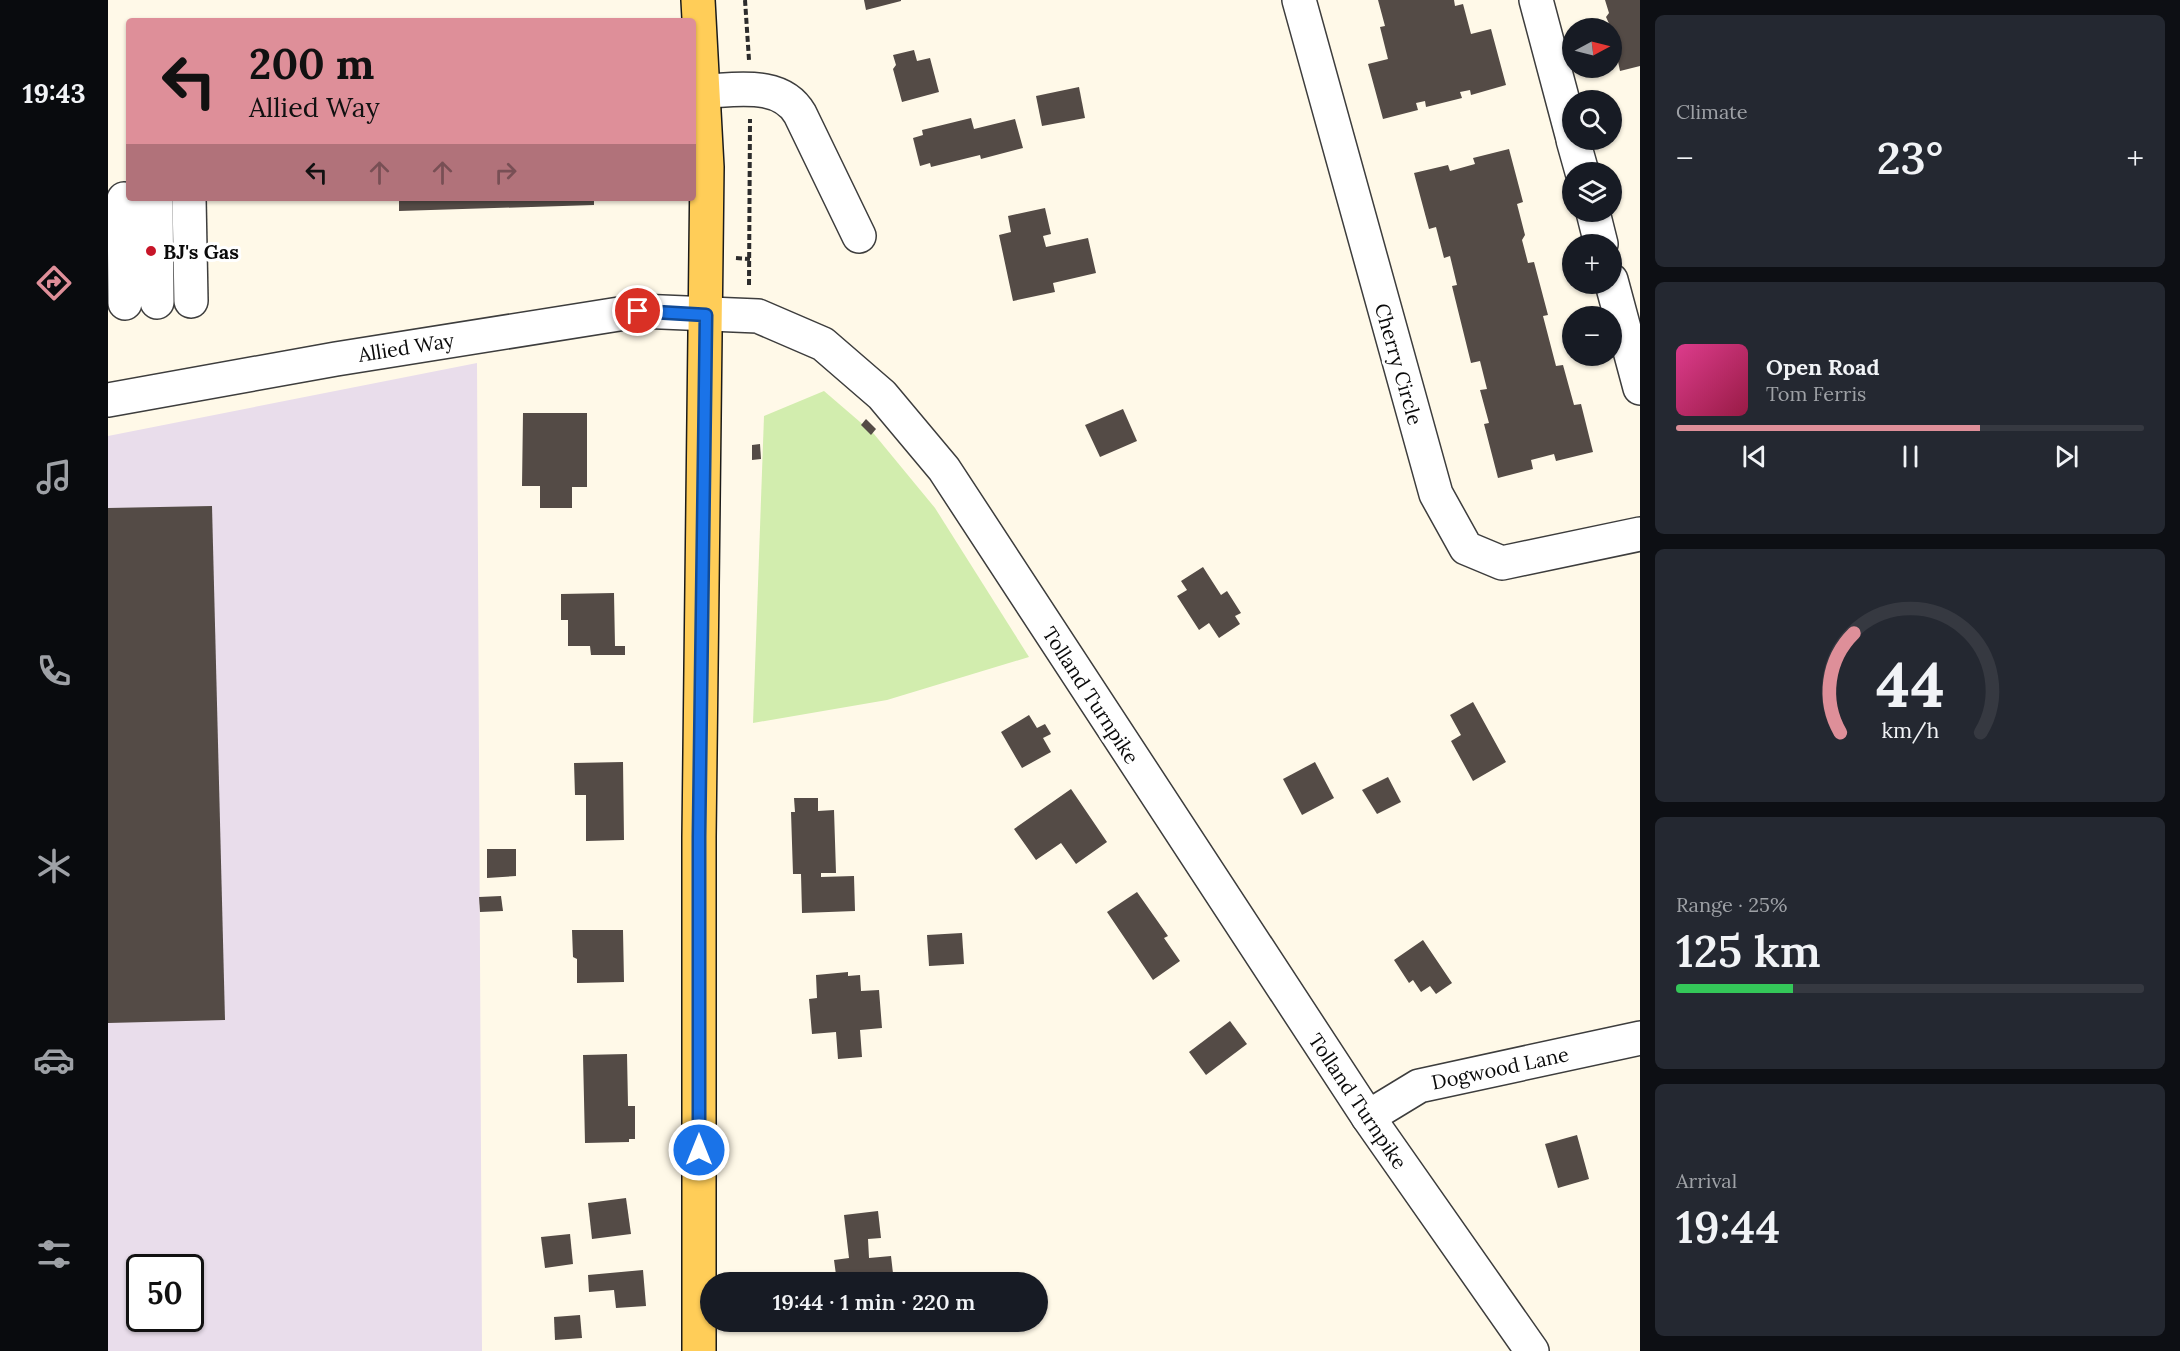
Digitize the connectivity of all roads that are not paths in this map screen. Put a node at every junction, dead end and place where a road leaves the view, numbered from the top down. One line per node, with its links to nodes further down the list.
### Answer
1 (698, 0): 4 (main road)
2 (1299, 0): 16 (street, Cherry Circle)
3 (1536, 0): 5 (street)
4 (705, 91): 10 (street); 13 (main road)
5 (1562, 98)
6 (132, 201): 12 (street)
7 (156, 201): 12 (street)
8 (172, 201): 12 (street)
9 (188, 201): 12 (street)
10 (859, 236)
11 (1615, 294): 14 (street)
12 (157, 302)
13 (706, 315): 15 (street, Allied Way); 18 (street, Tolland Turnpike); 19 (main road)
14 (1640, 388)
15 (108, 400)
16 (1640, 534)
17 (1640, 1038): 18 (street, Dogwood Lane)
18 (1368, 1117): 20 (street, Tolland Turnpike)
19 (699, 1351)
20 (1532, 1351)

